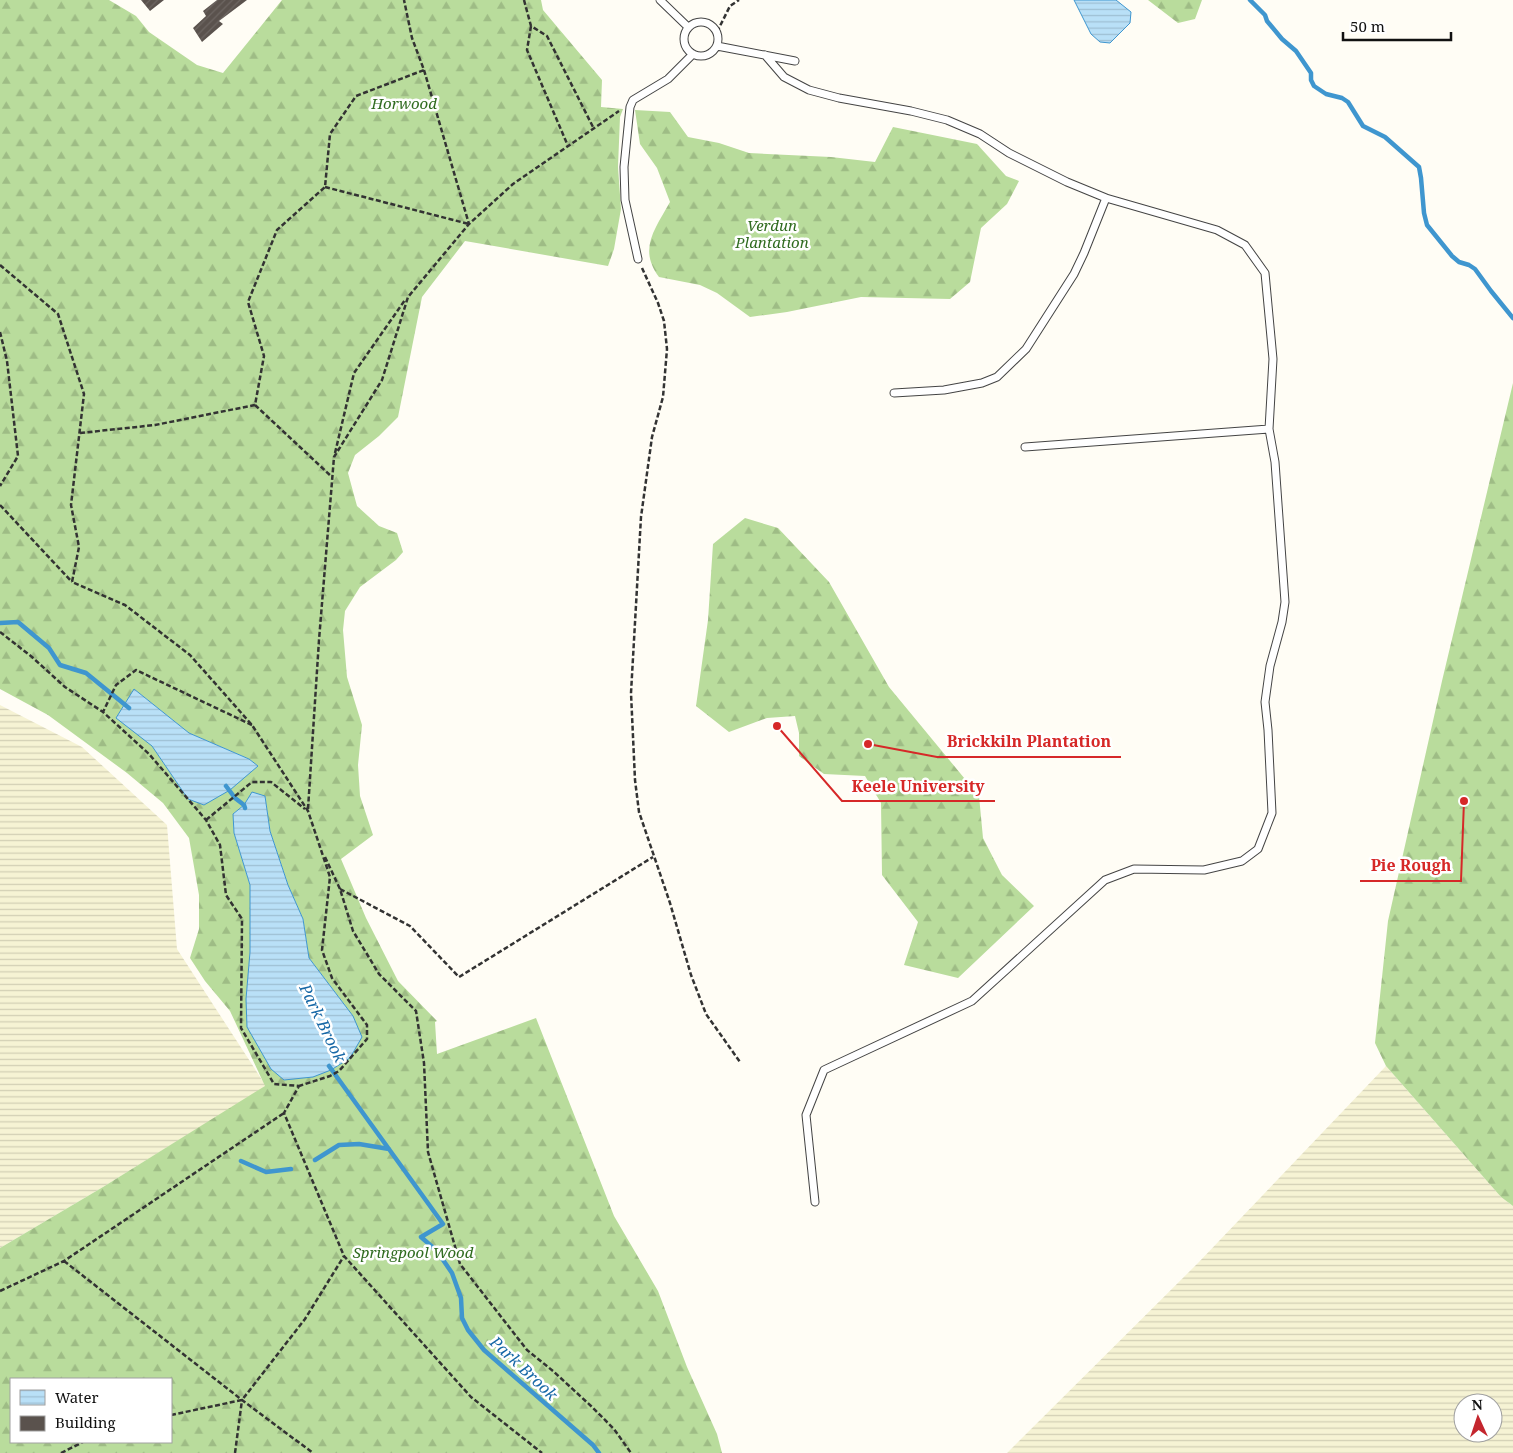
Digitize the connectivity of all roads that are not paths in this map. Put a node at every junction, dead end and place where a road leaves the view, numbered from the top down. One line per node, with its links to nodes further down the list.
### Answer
1 (660, 0): 2 (lane)
2 (688, 27): 3 (lane); 4 (lane)
3 (717, 46): 4 (lane); 5 (lane)
4 (693, 54): 8 (lane)
5 (765, 55): 6 (lane); 7 (lane)
6 (795, 61)
7 (1106, 198): 9 (lane); 10 (lane)
8 (638, 259)
9 (894, 393)
10 (1270, 429): 11 (lane); 12 (lane)
11 (1025, 447)
12 (815, 1202)

